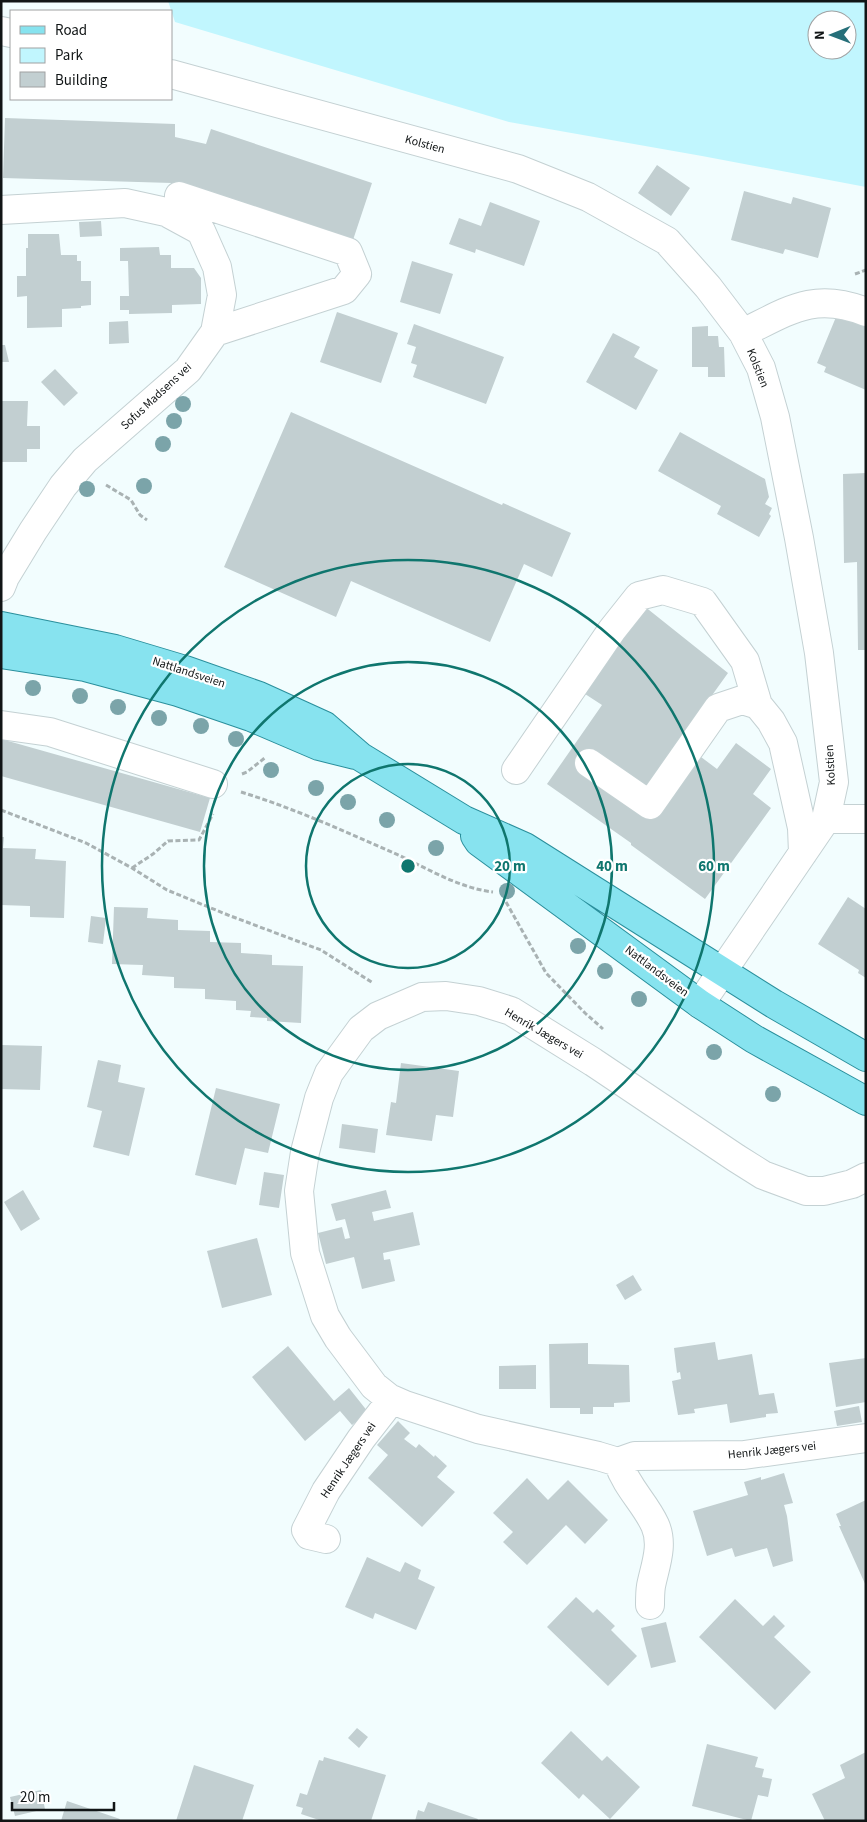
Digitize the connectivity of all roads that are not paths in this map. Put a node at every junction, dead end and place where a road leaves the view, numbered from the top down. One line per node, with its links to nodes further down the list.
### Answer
1 (172, 74): 6 (street, Kolstien)
2 (179, 196): 5 (street)
3 (1, 210): 5 (street, Sofus Madsens vei)
4 (866, 312): 6 (street)
5 (215, 332): 7 (street, Sofus Madsens vei)
6 (743, 333): 17 (street, Kolstien)
7 (1, 587)
8 (1, 626): 12 (main road, Nattlandsveien)
9 (1, 654): 12 (main road, Nattlandsveien)
10 (758, 705): 13 (street); 14 (street); 19 (street)
11 (1, 725): 15 (street)
12 (361, 757): 18 (main road, Nattlandsveien)
13 (589, 763)
14 (516, 770)
15 (212, 784)
16 (866, 818): 17 (street)
17 (826, 819): 19 (street, Kolstien)
18 (464, 820): 20 (main road, Nattlandsveien); 21 (main road, Nattlandsveien)
19 (802, 854): 20 (street, Kolstien)
20 (723, 971): 21 (street, Kolstien); 22 (main road, Nattlandsveien)
21 (700, 1004): 23 (main road, Nattlandsveien)
22 (866, 1057)
23 (866, 1101)
24 (866, 1177): 25 (street, Henrik Jægers vei)
25 (389, 1398): 27 (street, Henrik Jægers vei); 28 (street, Henrik Jægers vei)
26 (866, 1438): 27 (street, Henrik Jægers vei)
27 (618, 1462): 29 (street)
28 (326, 1539)
29 (650, 1605)

